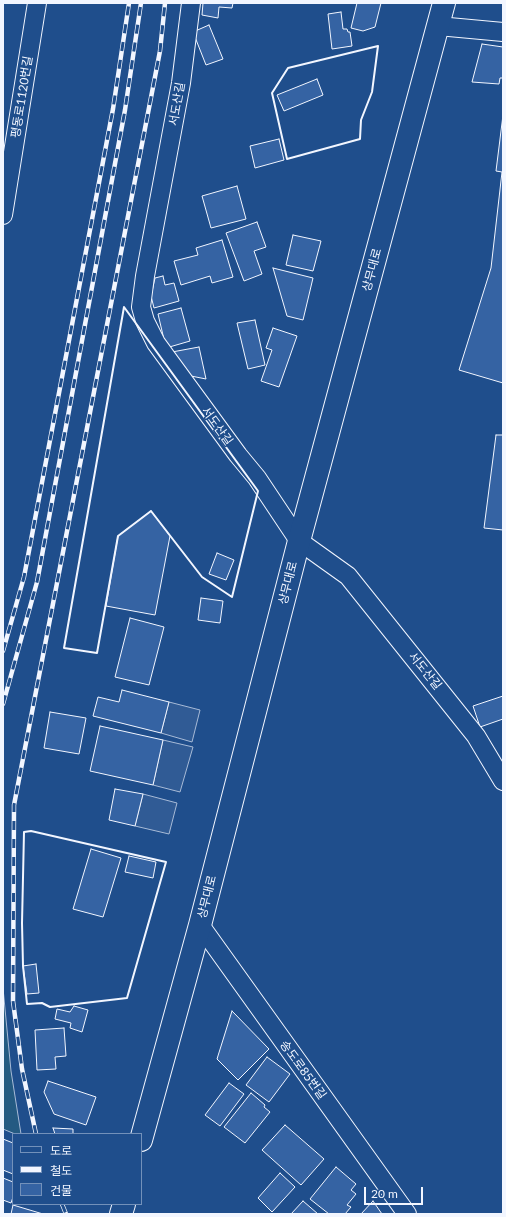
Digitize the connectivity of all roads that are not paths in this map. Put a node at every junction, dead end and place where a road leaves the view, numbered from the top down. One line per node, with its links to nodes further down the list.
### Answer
1 (37, 3): 6 (street, 평동로1120번길)
2 (191, 3): 7 (street, 서도산길)
3 (444, 3): 4 (main road, 상무대로)
4 (438, 26): 5 (street); 7 (main road, 상무대로)
5 (503, 32)
6 (3, 215)
7 (299, 541): 8 (street, 서도산길); 9 (main road, 상무대로)
8 (502, 775)
9 (200, 925): 10 (main road, 상무대로); 11 (street, 송도로85번길)
10 (142, 1136)
11 (407, 1214)

